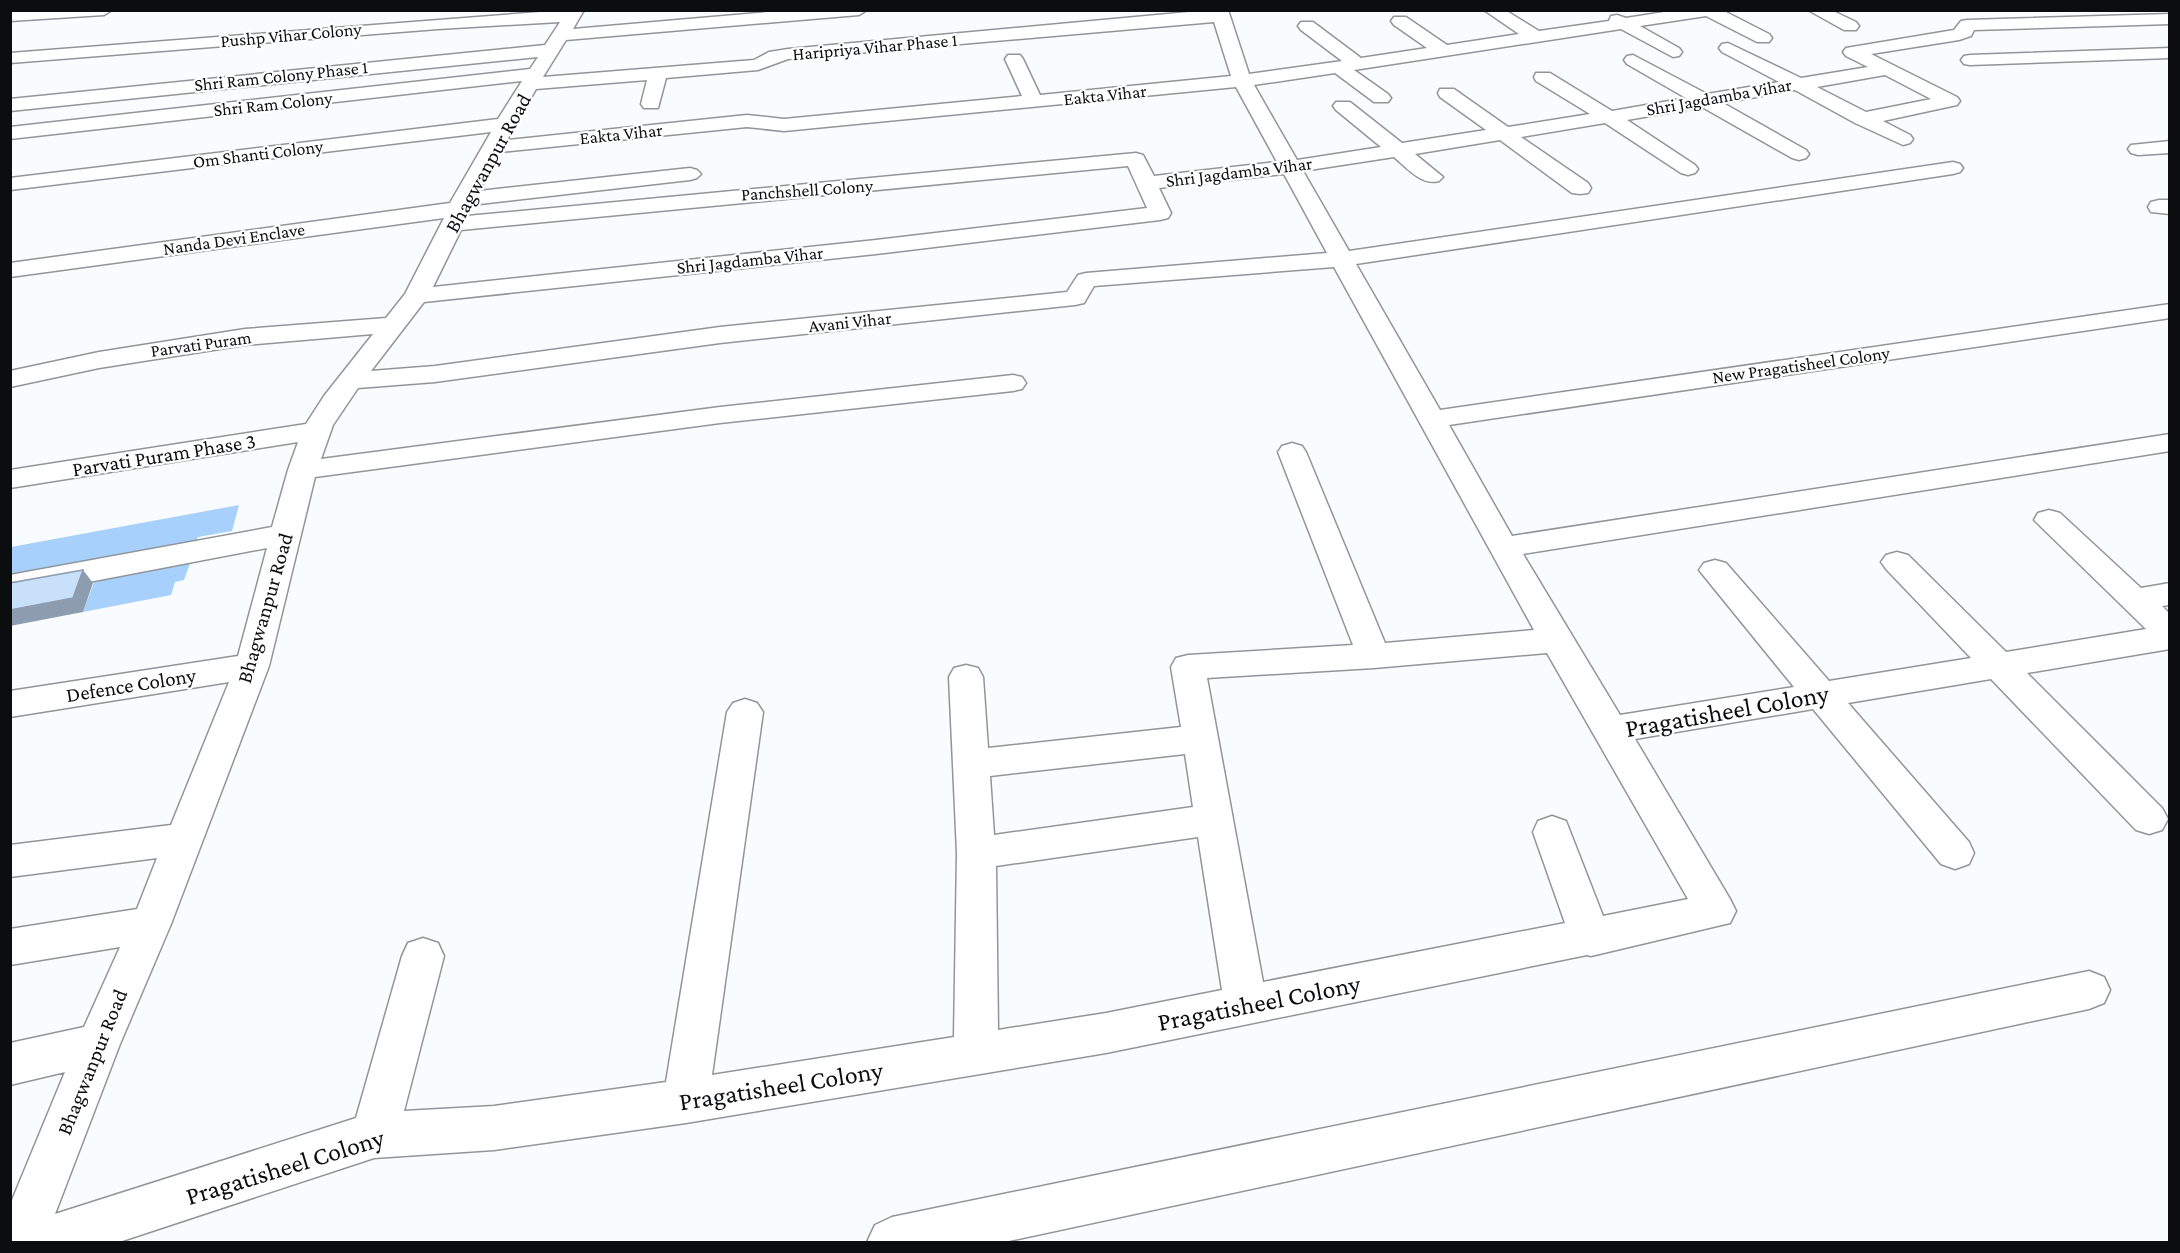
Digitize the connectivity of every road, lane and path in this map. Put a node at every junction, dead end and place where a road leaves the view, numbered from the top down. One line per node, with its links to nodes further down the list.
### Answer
1 (104, 10): 9 (street)
2 (1492, 10): 15 (street)
3 (1599, 10): 12 (street)
4 (851, 11): 8 (street)
5 (1710, 11): 12 (street, Eakta Vihar); 16 (street)
6 (1823, 11): 14 (street)
7 (1224, 12): 28 (street, Haripriya Vihar Phase 1); 30 (street)
8 (747, 15): 17 (street)
9 (10, 16)
10 (2169, 19): 27 (street)
11 (1400, 21): 19 (street)
12 (1624, 23): 15 (street, Eakta Vihar); 20 (street)
13 (1307, 26): 26 (street)
14 (1850, 26)
15 (1536, 37): 19 (street, Eakta Vihar)
16 (1763, 38)
17 (554, 45): 22 (street, Pushp Vihar Colony); 28 (street, Haripriya Vihar Phase 1); 37 (street, Shri Ram Colony Phase 1); 42 (street, Shri Ram Colony); 45 (street, Bhagwanpur Road)
18 (1728, 48): 31 (street)
19 (1443, 51): 26 (street, Eakta Vihar)
20 (1672, 52)
21 (2169, 53): 25 (street)
22 (10, 58)
23 (1014, 58): 35 (street)
24 (1633, 60): 34 (street)
25 (1970, 60)
26 (1348, 66): 30 (street, Eakta Vihar); 33 (street)
27 (1887, 69): 31 (street, Shri Jagdamba Vihar); 41 (street)
28 (658, 73): 36 (street)
29 (1543, 77): 40 (street)
30 (1242, 81): 35 (street, Eakta Vihar); 51 (street)
31 (1796, 84): 34 (street, Shri Jagdamba Vihar); 41 (street)
32 (1447, 93): 44 (street)
33 (1381, 98)
34 (1704, 100): 40 (street, Shri Jagdamba Vihar); 50 (street)
35 (1034, 102): 39 (street, Eakta Vihar)
36 (651, 104)
37 (10, 105)
38 (1343, 106): 49 (street)
39 (910, 114): 43 (street); 45 (street, Eakta Vihar)
40 (1609, 117): 44 (street, Shri Jagdamba Vihar); 53 (street)
41 (1862, 119): 46 (street)
42 (10, 133)
43 (919, 133)
44 (1504, 134): 49 (street, Shri Jagdamba Vihar); 58 (street)
45 (499, 136): 57 (street, Om Shanti Colony); 59 (street, Bhagwanpur Road)
46 (1903, 140)
47 (2169, 147): 48 (street)
48 (2138, 149)
49 (1399, 150): 51 (street, Shri Jagdamba Vihar); 55 (street)
50 (1798, 154)
51 (1291, 167): 56 (street, Shri Jagdamba Vihar); 60 (street)
52 (1953, 168): 60 (street)
53 (1688, 170)
54 (690, 174): 59 (street)
55 (1432, 177)
56 (1146, 183): 59 (street, Panchshell Colony); 62 (street, Shri Jagdamba Vihar)
57 (10, 184)
58 (1580, 188)
59 (458, 211): 61 (street, Nanda Devi Enclave); 62 (street, Bhagwanpur Road)
60 (1341, 259): 66 (street, Avani Vihar); 68 (street)
61 (10, 270)
62 (416, 296): 64 (street, Bhagwanpur Road)
63 (2169, 311): 68 (street, New Pragatisheel Colony)
64 (393, 325): 65 (street, Parvati Puram); 66 (street, Bhagwanpur Road)
65 (10, 379)
66 (350, 381): 69 (street, Bhagwanpur Road)
67 (1013, 383): 72 (street)
68 (1432, 420): 76 (street)
69 (317, 431): 72 (street, Bhagwanpur Road); 73 (street, Parvati Puram Phase 3)
70 (2169, 442): 76 (street)
71 (1292, 452): 84 (street)
72 (302, 470): 75 (street, Bhagwanpur Road)
73 (10, 479)
74 (2049, 520): 81 (street)
75 (287, 534): 79 (street); 86 (street, Bhagwanpur Road)
76 (1504, 547): 83 (street)
77 (1897, 562): 85 (street)
78 (1715, 570): 88 (street)
79 (10, 586)
80 (2169, 594): 81 (street)
81 (2134, 600): 82 (street)
82 (2169, 635): 85 (street, Pragatisheel Colony)
83 (1557, 640): 84 (street); 91 (street)
84 (1374, 656): 92 (street)
85 (1998, 665): 88 (street, Pragatisheel Colony); 94 (street)
86 (252, 666): 89 (street, Defence Colony); 97 (street, Bhagwanpur Road)
87 (966, 677): 93 (street)
88 (1823, 695): 91 (street, Pragatisheel Colony); 99 (street)
89 (10, 704)
90 (745, 712): 110 (street)
91 (1611, 730): 102 (street, Pragatisheel Colony)
92 (1200, 738): 93 (street); 95 (street)
93 (971, 764): 98 (street)
94 (2149, 819)
95 (1212, 820): 98 (street); 106 (street)
96 (1552, 832): 102 (street)
97 (185, 839): 100 (street); 101 (street, Bhagwanpur Road)
98 (976, 853): 108 (street)
99 (1955, 853)
100 (10, 861)
101 (151, 924): 103 (street); 107 (street, Bhagwanpur Road)
102 (1591, 938): 106 (street, Pragatisheel Colony)
103 (10, 947)
104 (423, 956): 111 (street)
105 (2089, 990): 114 (street)
106 (1245, 1006): 108 (street, Pragatisheel Colony)
107 (98, 1044): 109 (street); 112 (street, Bhagwanpur Road)
108 (976, 1054): 110 (street, Pragatisheel Colony)
109 (10, 1064)
110 (686, 1101): 111 (street, Pragatisheel Colony)
111 (374, 1135): 113 (street, Pragatisheel Colony)
112 (20, 1242)
113 (46, 1242)
114 (892, 1242)

